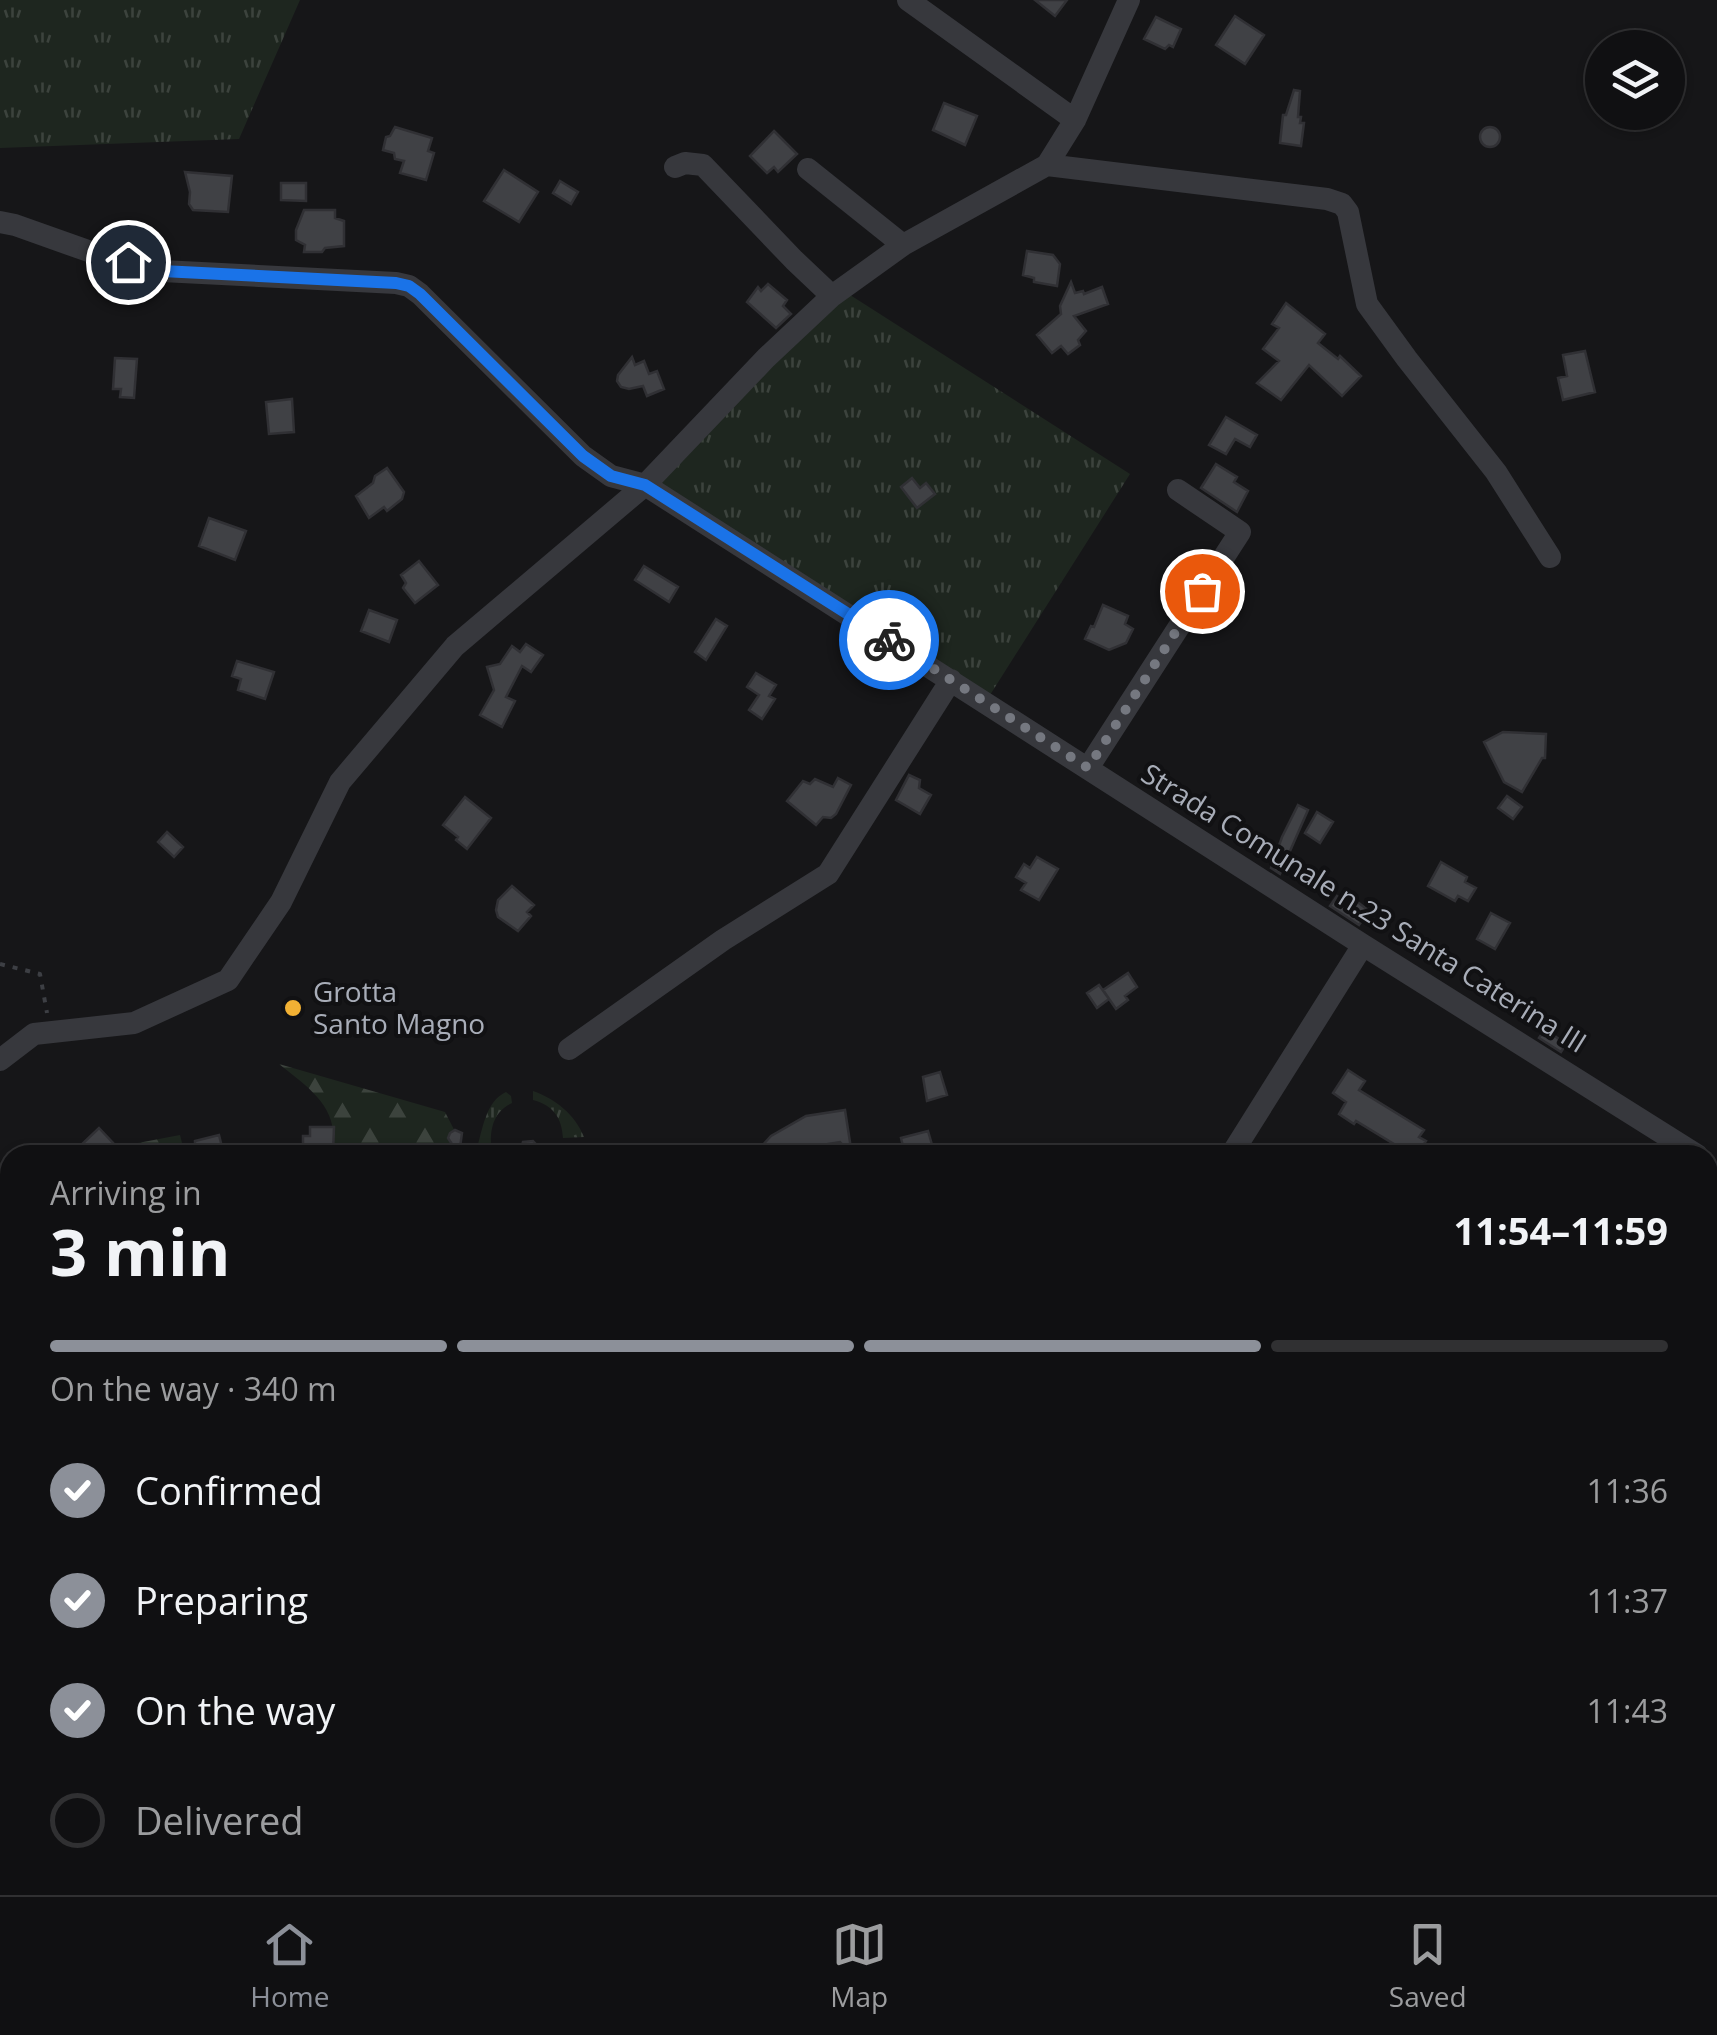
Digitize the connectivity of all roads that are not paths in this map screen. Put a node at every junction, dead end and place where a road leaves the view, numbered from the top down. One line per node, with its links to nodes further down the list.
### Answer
1 (908, 0): 3 (street)
2 (1129, 0): 3 (street)
3 (1075, 120): 4 (street)
4 (1047, 165): 8 (street); 12 (street)
5 (674, 166): 9 (street)
6 (808, 170): 8 (street)
7 (0, 222): 10 (street, Strada Comunale n.23 Santa Caterina III)
8 (903, 246): 9 (street)
9 (832, 296): 10 (street)
10 (645, 485): 13 (street, Strada Comunale n.23 Santa Caterina III); 17 (street)
11 (1178, 490): 14 (street)
12 (1550, 557)
13 (952, 680): 14 (street, Strada Comunale n.23 Santa Caterina III); 16 (street)
14 (1088, 768): 15 (street, Strada Comunale n.23 Santa Caterina III)
15 (1363, 945): 18 (street); 19 (street, Strada Comunale n.23 Santa Caterina III)
16 (568, 1049)
17 (0, 1060)
18 (1237, 1145)
19 (1683, 1145)

